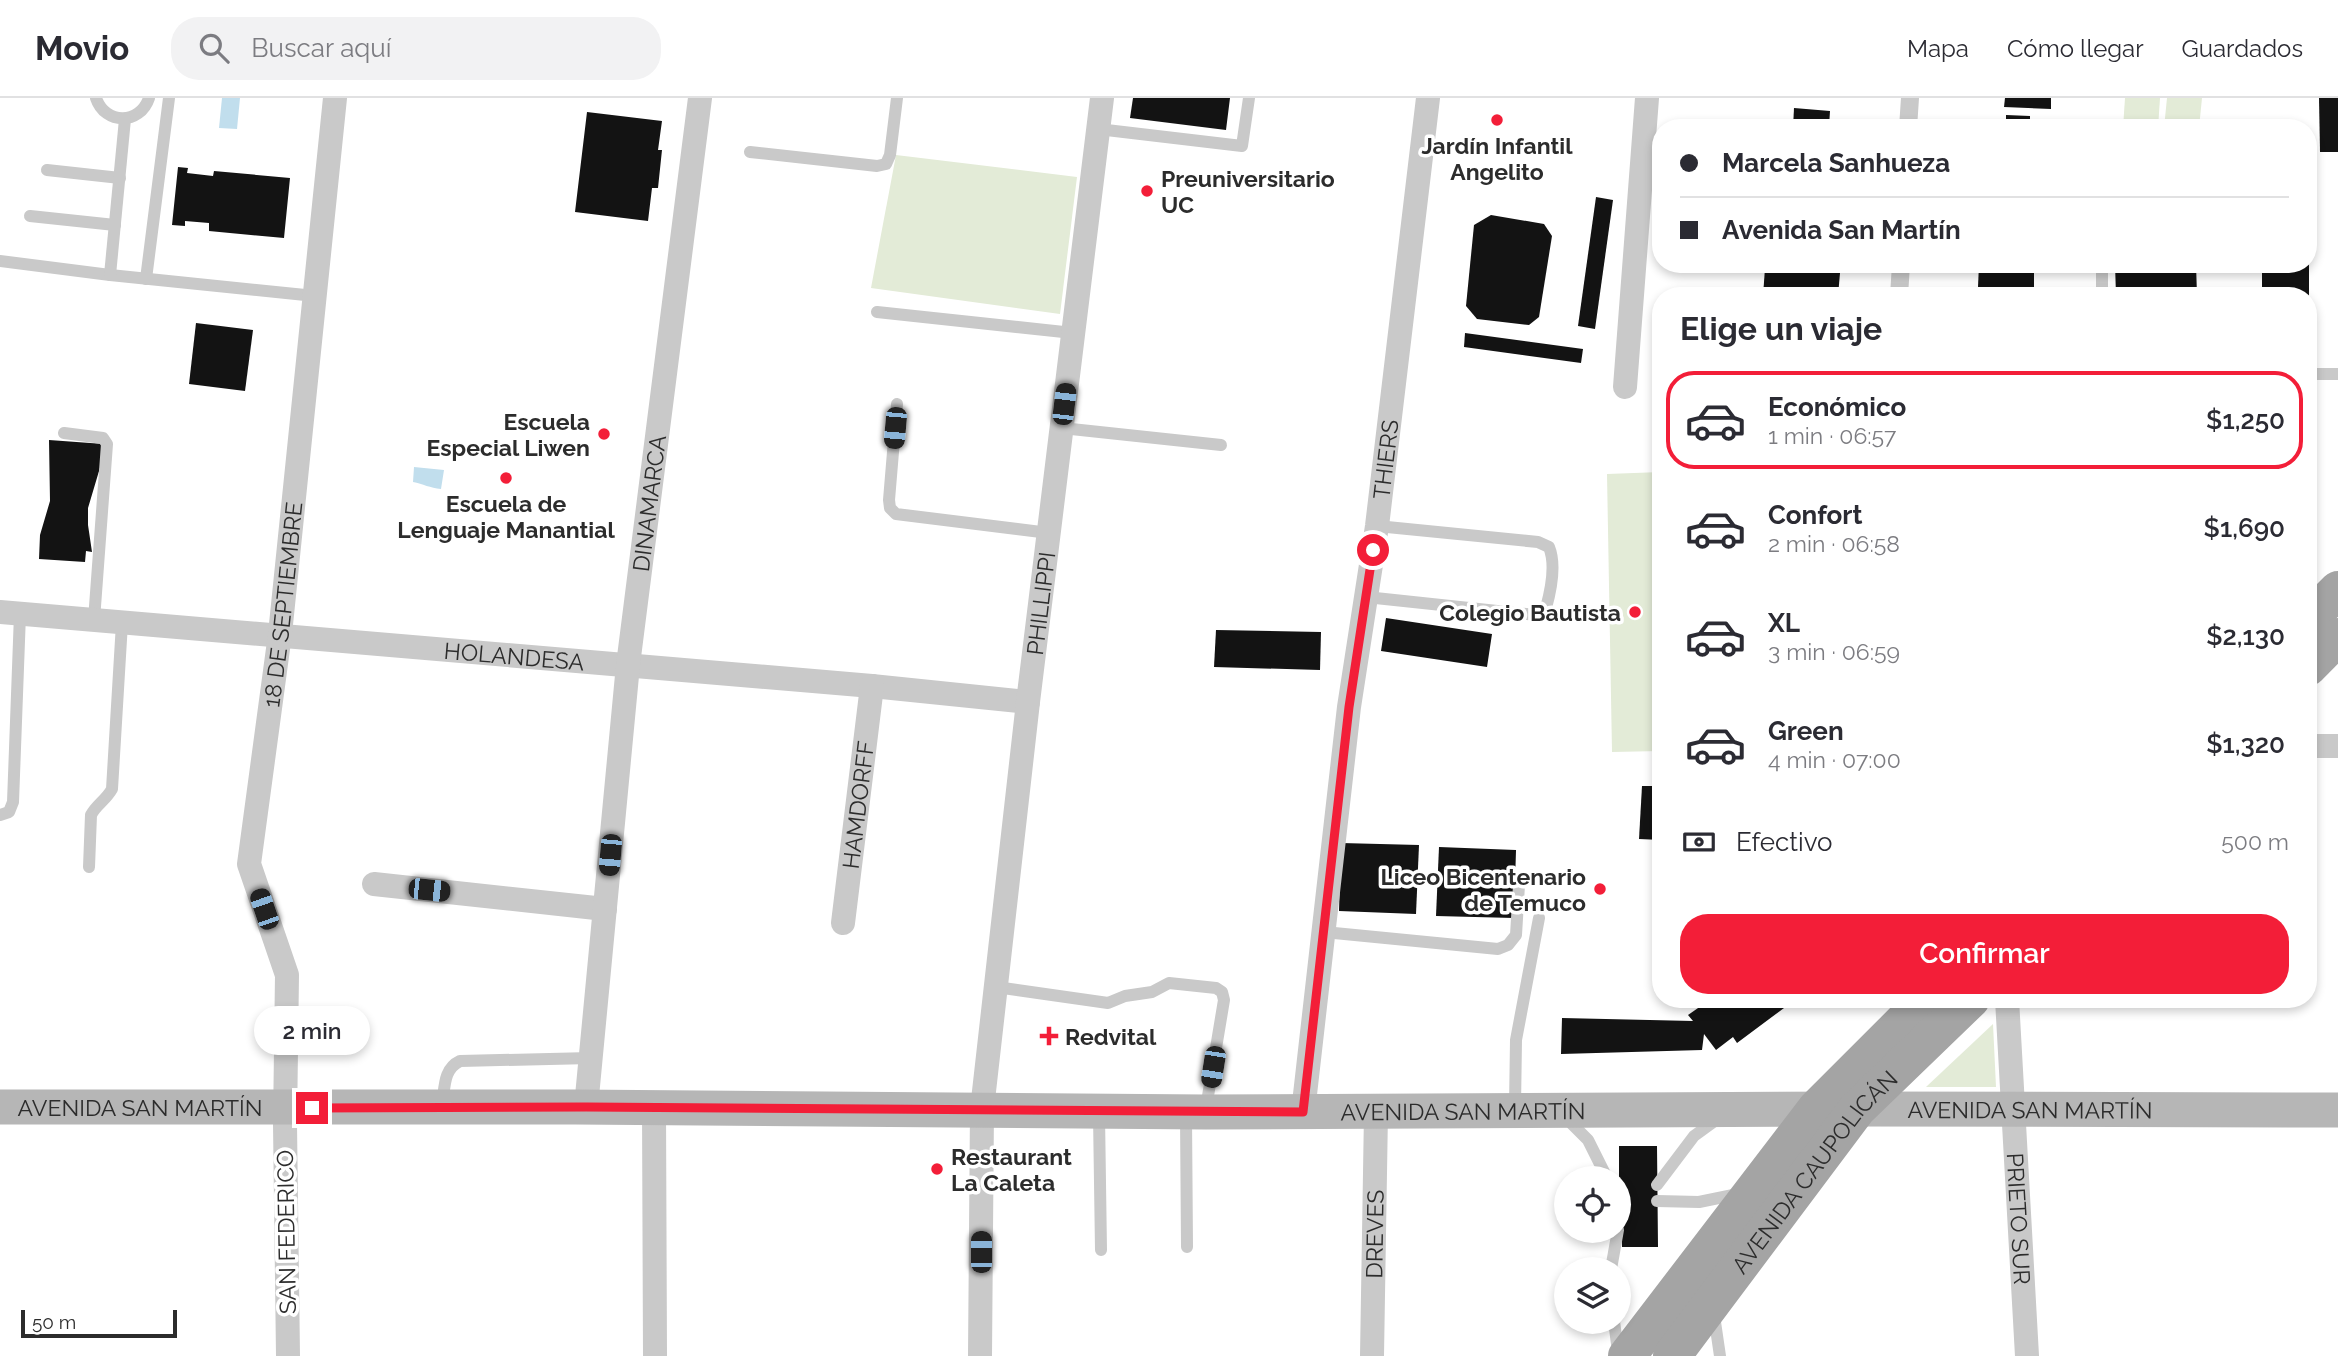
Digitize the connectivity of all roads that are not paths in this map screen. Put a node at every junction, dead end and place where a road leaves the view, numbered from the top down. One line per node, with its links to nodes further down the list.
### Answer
1 (96, 98): 12 (lane)
2 (149, 98): 12 (lane)
3 (169, 98): 22 (lane)
4 (335, 98): 23 (street, 18 DE SEPTIEMBRE)
5 (700, 98): 44 (street, DINAMARCA)
6 (897, 98): 15 (lane)
7 (1102, 98): 14 (street, PHILLIPPI)
8 (1249, 98): 14 (lane)
9 (1428, 98): 33 (street, THIERS)
10 (1647, 98): 28 (street)
11 (1910, 98): 13 (street)
12 (125, 119): 17 (lane)
13 (1909, 119)
14 (1098, 129): 25 (street, PHILLIPPI)
15 (750, 152)
16 (47, 170): 17 (lane)
17 (120, 178): 19 (lane)
18 (30, 216): 19 (lane)
19 (115, 225): 21 (lane)
20 (0, 261): 21 (lane)
21 (110, 275): 22 (lane)
22 (146, 279): 23 (lane)
23 (314, 296): 41 (street, 18 DE SEPTIEMBRE)
24 (877, 312): 25 (lane)
25 (1073, 333): 30 (street, PHILLIPPI)
26 (2338, 373): 27 (lane)
27 (2317, 374)
28 (1625, 387)
29 (898, 404): 34 (lane)
30 (1062, 428): 32 (lane); 34 (street, PHILLIPPI)
31 (64, 433): 39 (lane)
32 (1221, 445)
33 (1377, 526): 36 (street, THIERS); 36 (lane)
34 (1049, 533): 46 (street, PHILLIPPI)
35 (2338, 590): 37 (main road)
36 (1366, 597): 56 (street, THIERS)
37 (2317, 611)
38 (10, 613): 39 (street, HOLANDESA); 49 (lane)
39 (94, 620): 40 (street, HOLANDESA)
40 (122, 623): 41 (street, HOLANDESA); 50 (lane)
41 (280, 634): 44 (street, HOLANDESA); 65 (street, 18 DE SEPTIEMBRE)
42 (2338, 637): 43 (main road)
43 (2317, 658)
44 (628, 665): 45 (street, HOLANDESA); 53 (street, DINAMARCA)
45 (872, 686): 46 (street, HOLANDESA); 55 (street, HAMDORFF)
46 (1028, 702): 57 (street, PHILLIPPI)
47 (2317, 746): 48 (street)
48 (2338, 746)
49 (0, 815)
50 (89, 867)
51 (374, 884): 53 (street)
52 (1519, 885): 56 (lane)
53 (605, 909): 61 (street, DINAMARCA)
54 (1539, 918): 74 (lane)
55 (843, 923)
56 (1324, 932): 77 (street, THIERS)
57 (996, 987): 70 (street, PHILLIPPI); 76 (lane)
58 (1917, 1008): 67 (main road, AVENIDA CAUPOLICÁN)
59 (1962, 1008): 68 (main road, AVENIDA CAUPOLICÁN)
60 (2007, 1008): 69 (street, PRIETO SUR)
61 (591, 1058): 63 (lane); 64 (street, DINAMARCA)
62 (0, 1107): 65 (main road, AVENIDA SAN MARTÍN)
63 (442, 1107): 64 (main road, AVENIDA SAN MARTÍN); 65 (main road, AVENIDA SAN MARTÍN)
64 (586, 1107): 66 (main road, AVENIDA SAN MARTÍN)
65 (285, 1108): 87 (street, SAN FEDERICO)
66 (654, 1108): 70 (main road, AVENIDA SAN MARTÍN); 88 (street)
67 (1816, 1109): 68 (main road, AVENIDA SAN MARTÍN); 71 (main road, AVENIDA SAN MARTÍN); 81 (main road, AVENIDA CAUPOLICÁN)
68 (1857, 1109): 69 (main road, AVENIDA SAN MARTÍN); 85 (main road, AVENIDA CAUPOLICÁN)
69 (2013, 1109): 72 (main road, AVENIDA SAN MARTÍN); 95 (street, PRIETO SUR)
70 (982, 1110): 73 (main road, AVENIDA SAN MARTÍN); 89 (street, PHILLIPPI)
71 (1738, 1110): 75 (main road, AVENIDA SAN MARTÍN); 80 (lane)
72 (2338, 1110)
73 (1100, 1111): 76 (main road, AVENIDA SAN MARTÍN); 84 (lane)
74 (1515, 1111): 75 (main road, AVENIDA SAN MARTÍN); 78 (main road, AVENIDA SAN MARTÍN)
75 (1556, 1111): 79 (lane)
76 (1196, 1112): 77 (main road, AVENIDA SAN MARTÍN); 83 (lane)
77 (1303, 1112): 78 (main road, AVENIDA SAN MARTÍN)
78 (1376, 1112): 90 (street, DREVES)
79 (1601, 1166)
80 (1657, 1185)
81 (1752, 1191): 82 (lane); 92 (main road, AVENIDA CAUPOLICÁN)
82 (1657, 1201)
83 (1187, 1247)
84 (1101, 1250)
85 (1712, 1303): 93 (main road, AVENIDA CAUPOLICÁN); 94 (lane)
86 (1615, 1334): 91 (lane)
87 (288, 1356)
88 (654, 1356)
89 (980, 1356)
90 (1372, 1356)
91 (1618, 1356)
92 (1627, 1356)
93 (1672, 1356)
94 (1720, 1356)
95 (2027, 1356)

